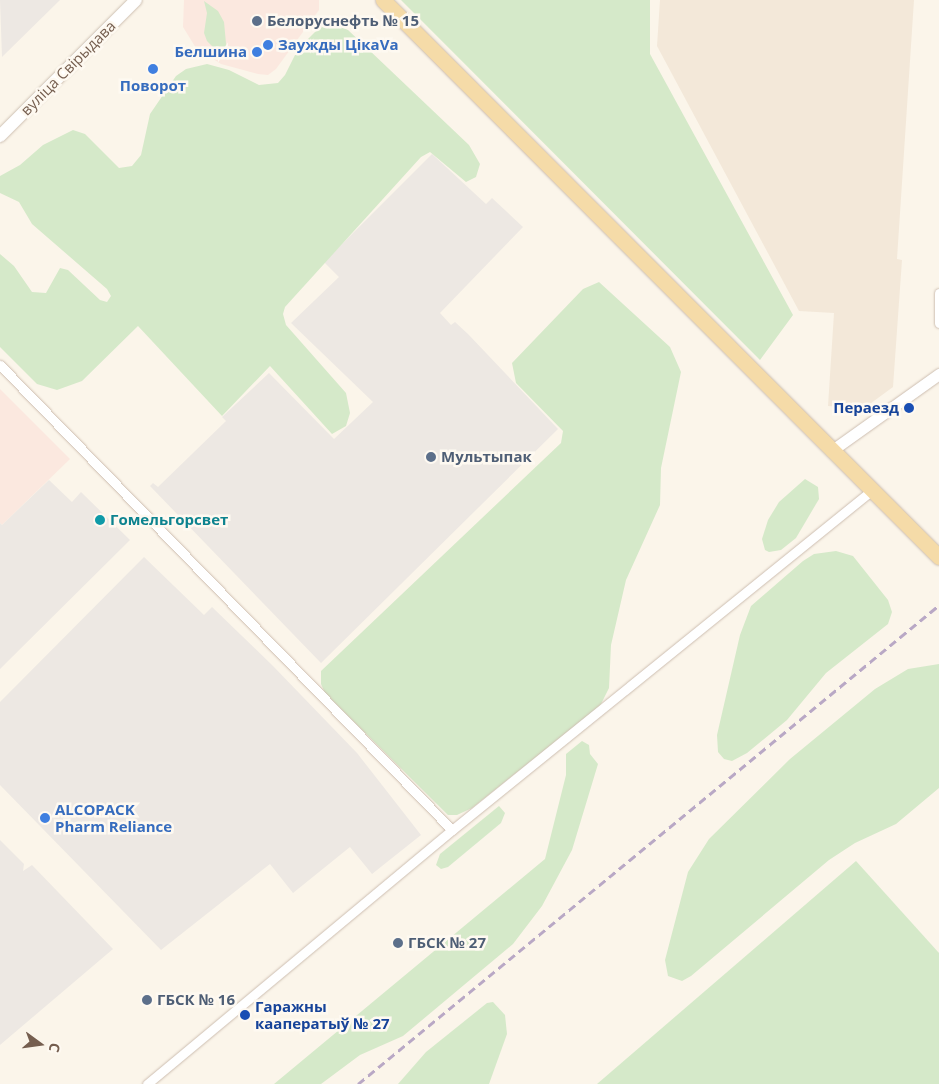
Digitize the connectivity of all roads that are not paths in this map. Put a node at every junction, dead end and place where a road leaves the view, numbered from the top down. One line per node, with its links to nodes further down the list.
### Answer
1 (136, 0): 3 (main road, вуліца Свірыдава)
2 (383, 0): 8 (main road)
3 (0, 136)
4 (939, 293): 5 (street)
5 (939, 323)
6 (0, 365): 11 (street)
7 (939, 374): 8 (street)
8 (831, 451): 9 (main road)
9 (871, 490): 10 (main road); 11 (street)
10 (939, 557)
11 (452, 830): 12 (street)
12 (147, 1084)

